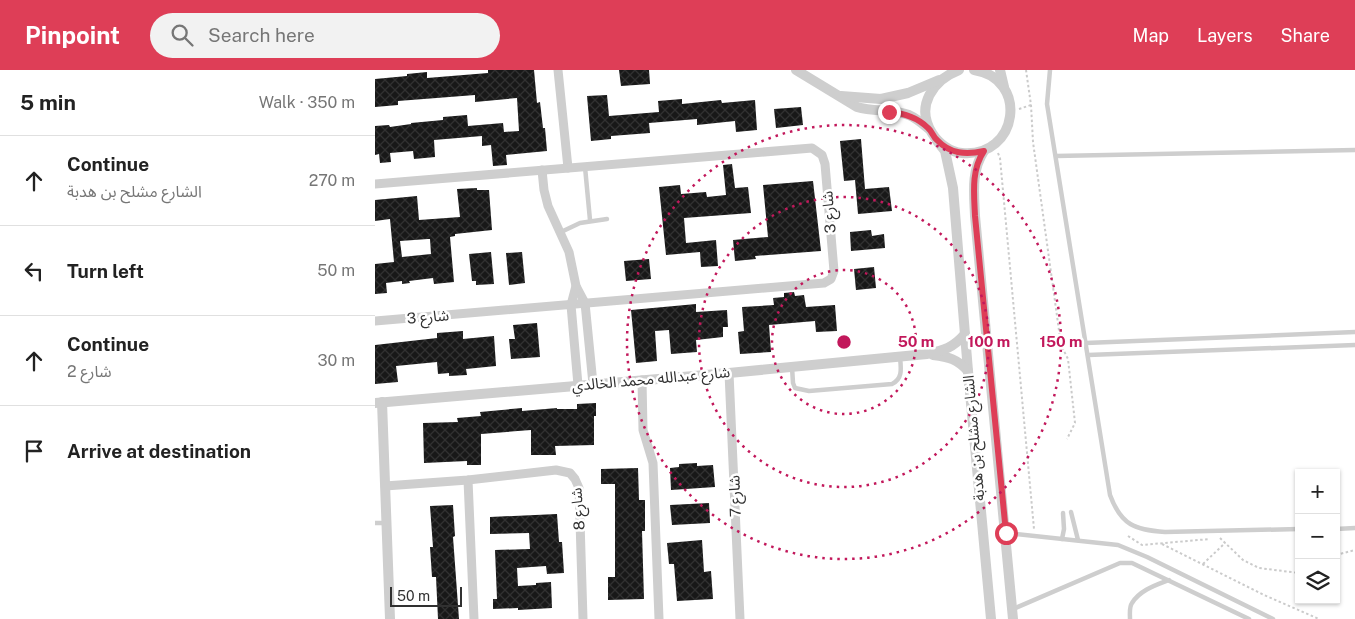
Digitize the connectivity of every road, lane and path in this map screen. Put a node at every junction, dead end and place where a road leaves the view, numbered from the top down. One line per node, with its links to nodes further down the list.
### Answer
1 (558, 70): 20 (street)
2 (796, 70): 10 (street)
3 (959, 70): 8 (street)
4 (974, 70): 9 (street)
5 (1000, 70): 9 (street)
6 (1026, 70): 11 (path)
7 (1050, 70): 18 (lane)
8 (941, 79): 10 (street); 13 (street)
9 (1004, 88): 12 (street)
10 (841, 96): 13 (street)
11 (1031, 105): 12 (path); 46 (path)
12 (1011, 112): 15 (street)
13 (929, 128): 14 (street, الشارع مشلح بن هدبة)
14 (937, 141): 17 (street); 31 (street, الشارع مشلح بن هدبة)
15 (995, 145): 17 (street); 57 (path)
16 (1355, 150): 18 (lane)
17 (984, 151): 56 (street, الشارع مشلح بن هدبة)
18 (1056, 156): 33 (lane)
19 (585, 167): 20 (street, شارع 3); 24 (lane); 27 (street, شارع 3)
20 (568, 168): 21 (street, شارع 3)
21 (541, 170): 22 (street, شارع 3); 25 (street)
22 (375, 184)
23 (607, 219): 24 (lane)
24 (590, 220): 25 (lane)
25 (561, 232): 26 (street)
26 (576, 286): 27 (street); 28 (street)
27 (585, 304): 28 (street, شارع 3); 43 (street)
28 (571, 305): 29 (street, شارع 3); 44 (street)
29 (375, 321)
30 (1355, 332): 32 (lane)
31 (965, 334): 36 (street, شارع عبدالله محمد الخالدي); 40 (street, الشارع مشلح بن هدبة)
32 (1238, 336): 33 (lane); 35 (lane)
33 (1086, 343): 37 (lane)
34 (1355, 344): 35 (lane)
35 (1239, 349): 37 (lane)
36 (927, 354): 38 (street, شارع عبدالله محمد الخالدي); 40 (street, شارع عبدالله محمد الخالدي)
37 (1088, 355): 54 (lane)
38 (900, 357): 39 (street, شارع عبدالله محمد الخالدي); 39 (lane)
39 (792, 367): 41 (street, شارع عبدالله محمد الخالدي)
40 (968, 372): 76 (street, الشارع مشلح بن هدبة)
41 (729, 373): 42 (street, شارع عبدالله محمد الخالدي); 75 (street, شارع 7)
42 (642, 380): 43 (street, شارع عبدالله محمد الخالدي); 74 (street)
43 (593, 384): 44 (street, شارع عبدالله محمد الخالدي)
44 (578, 385): 45 (street, شارع عبدالله محمد الخالدي)
45 (378, 403): 48 (street)
46 (1067, 439)
47 (468, 480): 48 (street, شارع 8); 72 (street); 73 (street, شارع 8)
48 (385, 486): 52 (street)
49 (1071, 512): 62 (lane)
50 (1063, 513): 60 (lane)
51 (375, 523): 52 (lane)
52 (387, 523): 71 (street)
53 (1355, 528): 55 (lane)
54 (1295, 529)
55 (1340, 529)
56 (1006, 533): 57 (lane); 70 (street, الشارع مشلح بن هدبة)
57 (1034, 536): 60 (lane)
58 (1128, 536): 64 (path)
59 (1220, 538): 63 (path)
60 (1062, 539): 62 (lane)
61 (1211, 539): 64 (path)
62 (1079, 540): 79 (lane)
63 (1225, 543): 67 (path); 68 (path)
64 (1162, 544): 67 (path)
65 (1355, 550): 66 (path)
66 (1340, 553)
67 (1203, 564): 80 (path)
68 (1295, 573)
69 (1169, 580): 70 (lane); 77 (lane); 78 (lane)
70 (1013, 614)
71 (390, 619)
72 (474, 619)
73 (583, 619)
74 (659, 619)
75 (740, 619)
76 (991, 619)
77 (1130, 619)
78 (1249, 619)
79 (1273, 619)
80 (1319, 619)

